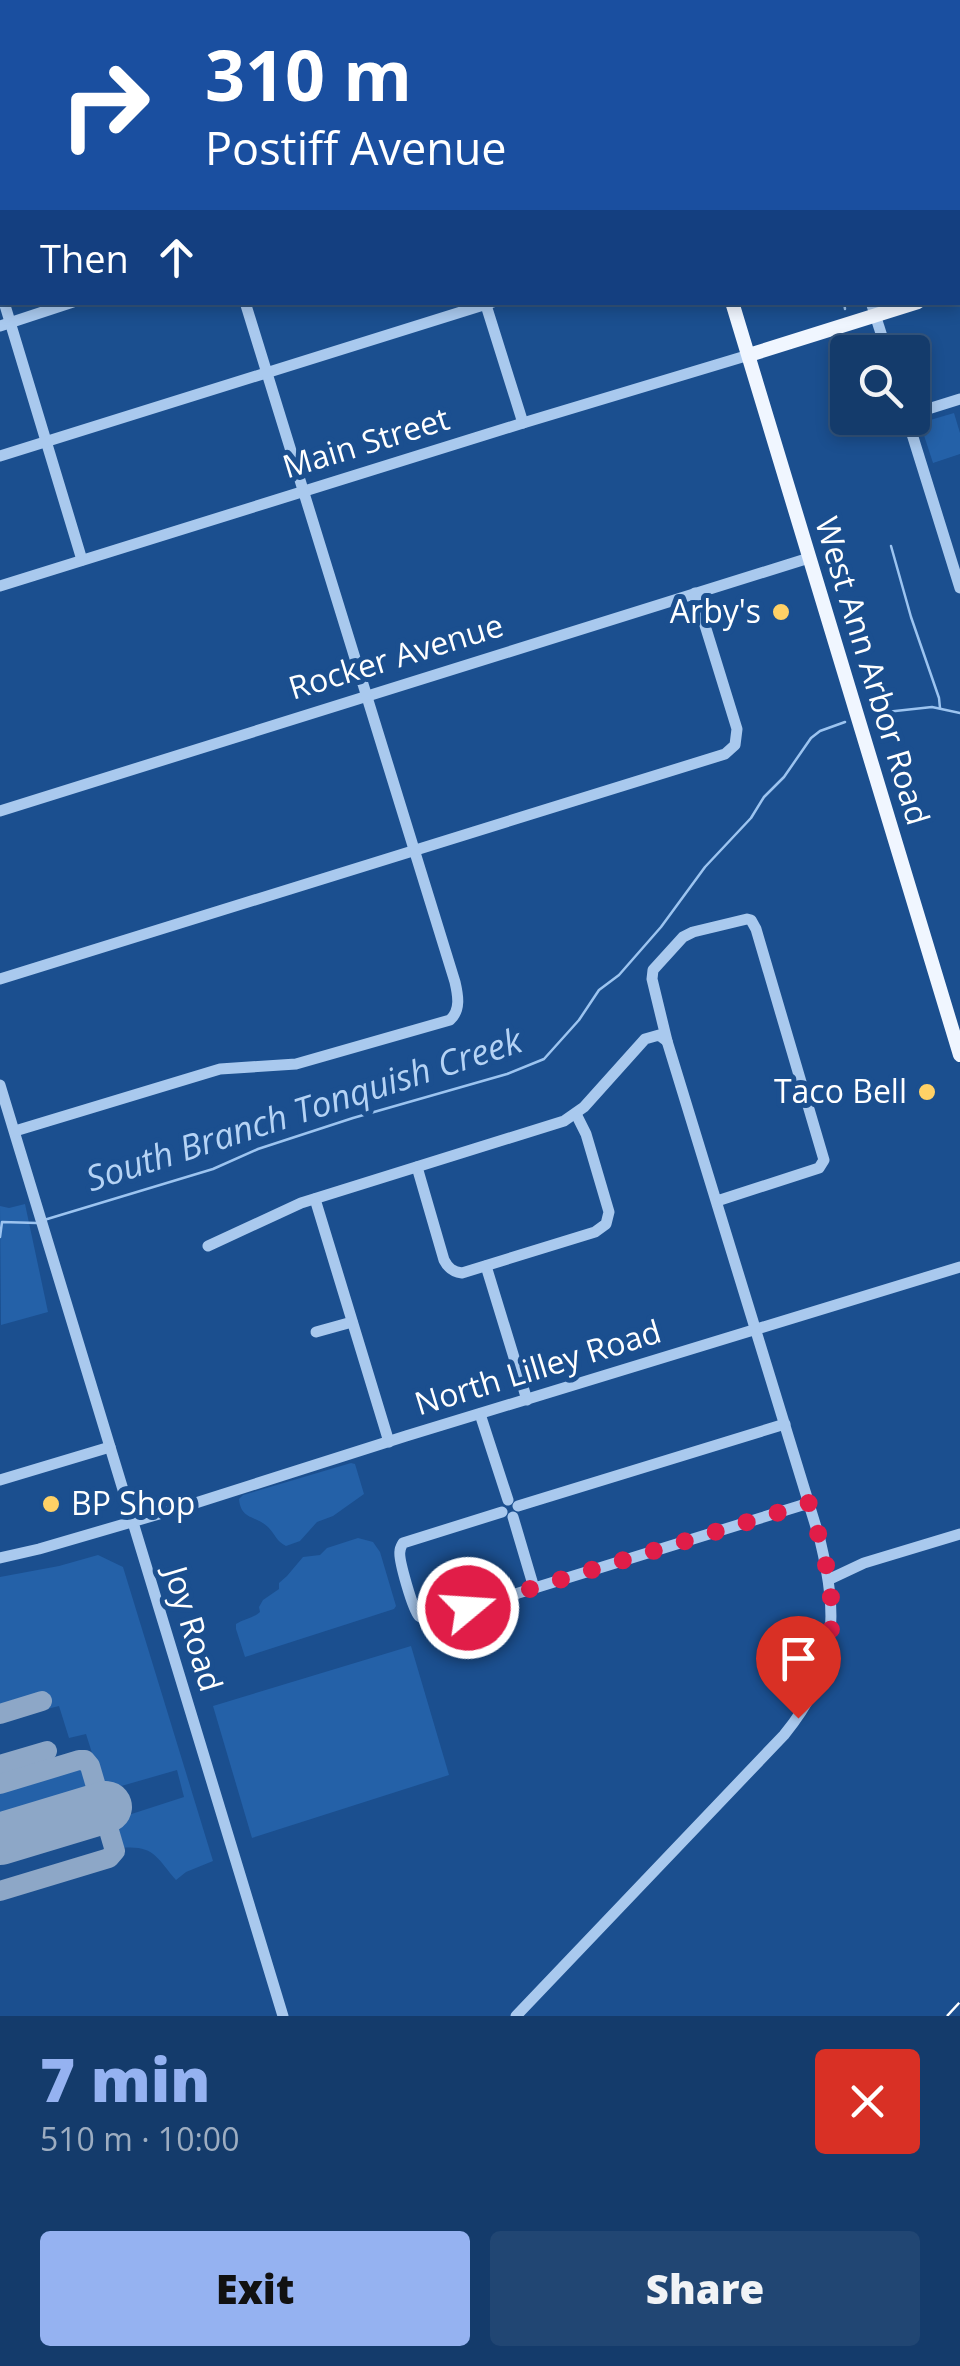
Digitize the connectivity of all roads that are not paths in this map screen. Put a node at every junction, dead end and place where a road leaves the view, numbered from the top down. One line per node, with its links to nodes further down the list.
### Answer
1 (64, 305): 8 (street)
2 (246, 305): 11 (street)
3 (482, 305): 11 (street)
4 (489, 305): 14 (street)
5 (733, 305): 10 (main road, West Ann Arbor Road)
6 (899, 305): 7 (main road)
7 (873, 309): 9 (street); 10 (main road)
8 (5, 324): 16 (street)
9 (881, 335)
10 (748, 355): 14 (street, Main Street); 19 (main road, West Ann Arbor Road)
11 (267, 374): 16 (street); 18 (street)
12 (960, 399): 13 (street)
13 (930, 409)
14 (523, 423): 18 (street, Main Street)
15 (916, 435): 22 (street)
16 (46, 441): 17 (street); 20 (street)
17 (0, 456)
18 (303, 492): 20 (street, Main Street); 24 (street)
19 (809, 558): 23 (street, Rocker Avenue); 29 (main road, West Ann Arbor Road)
20 (82, 560): 21 (street, Main Street)
21 (0, 586)
22 (960, 588)
23 (696, 593): 24 (street, Rocker Avenue); 26 (street)
24 (366, 695): 25 (street, Rocker Avenue); 26 (street)
25 (0, 811)
26 (414, 850): 27 (street); 32 (street)
27 (0, 979)
28 (667, 1040): 31 (street); 35 (street); 35 (street)
29 (960, 1055)
30 (0, 1085): 32 (street, Joy Road)
31 (576, 1114): 33 (street); 37 (street)
32 (15, 1131): 46 (street, Joy Road)
33 (417, 1167): 34 (street); 37 (street)
34 (315, 1198): 36 (street); 39 (street)
35 (717, 1201): 40 (street)
36 (208, 1246)
37 (486, 1266): 42 (street)
38 (960, 1267): 40 (street, North Lilley Road)
39 (352, 1322): 41 (street); 45 (street)
40 (756, 1330): 42 (street, North Lilley Road); 44 (street)
41 (316, 1332)
42 (527, 1400): 43 (street, North Lilley Road)
43 (480, 1414): 45 (street, North Lilley Road); 49 (street)
44 (786, 1424): 48 (street); 49 (street)
45 (389, 1442): 50 (street, North Lilley Road)
46 (110, 1447): 47 (street); 50 (street, Joy Road)
47 (0, 1480)
48 (809, 1503): 53 (street); 54 (street)
49 (510, 1509): 54 (street); 54 (street)
50 (132, 1523): 52 (street, North Lilley Road); 55 (street, Joy Road)
51 (960, 1534): 53 (street)
52 (0, 1558)
53 (830, 1579): 56 (street)
54 (534, 1588)
55 (282, 2016)
56 (516, 2016)

